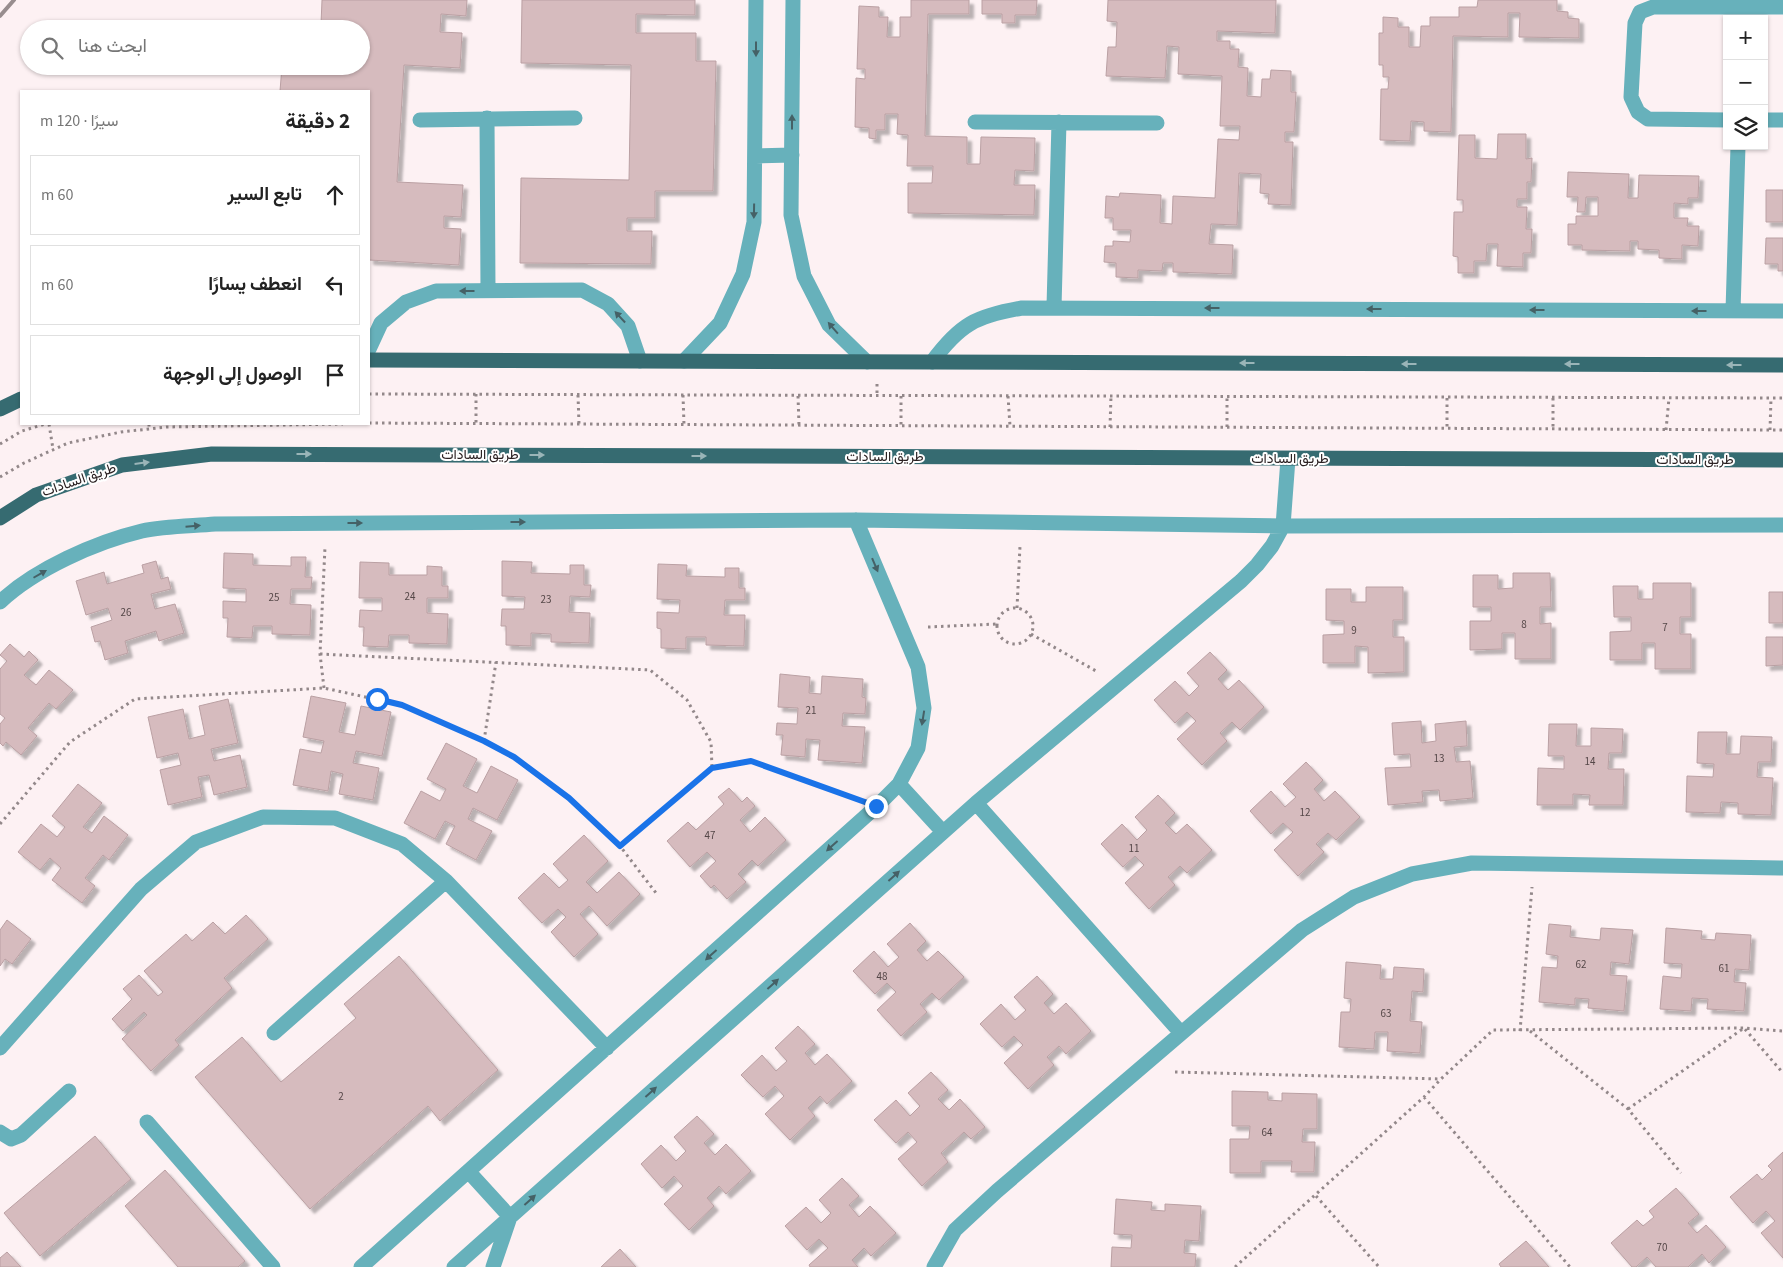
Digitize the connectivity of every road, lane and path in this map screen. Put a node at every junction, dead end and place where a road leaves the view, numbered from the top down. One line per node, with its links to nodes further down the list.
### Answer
1 (756, 0): 15 (street, one-way to 15)
2 (793, 0): 14 (street, one-way to 2)
3 (1783, 7): 7 (street)
4 (487, 118): 5 (street); 6 (street); 16 (street)
5 (575, 118)
6 (420, 120)
7 (1723, 120)
8 (1768, 120): 9 (street)
9 (1783, 120)
10 (976, 122): 11 (street)
11 (1059, 122): 12 (street); 17 (street)
12 (1158, 123)
13 (1738, 150): 18 (street)
14 (792, 155): 15 (street); 24 (street, one-way to 14)
15 (756, 156): 23 (street, one-way to 23)
16 (488, 290): 20 (street, one-way to 20); 22 (street, one-way to 16)
17 (1054, 307): 18 (street, one-way to 17); 25 (street)
18 (1732, 311): 19 (street)
19 (1783, 311)
20 (370, 347)
21 (370, 360): 22 (main road)
22 (640, 361): 23 (main road)
23 (684, 361): 24 (main road)
24 (867, 362): 25 (main road)
25 (932, 362): 26 (main road, one-way to 25)
26 (1783, 365)
27 (370, 394): 28 (path)
28 (476, 394): 29 (path); 44 (path)
29 (578, 394): 30 (path); 45 (path)
30 (683, 395): 31 (path); 49 (path)
31 (798, 396): 32 (path); 50 (path)
32 (901, 396): 33 (path); 51 (path)
33 (1008, 396): 34 (path); 52 (path)
34 (1111, 396): 35 (path); 53 (path)
35 (1227, 397): 36 (path); 54 (path)
36 (1447, 398): 37 (path); 56 (path)
37 (1553, 398): 38 (path); 57 (path)
38 (1669, 398): 39 (path); 58 (path)
39 (1771, 398): 40 (path); 59 (path)
40 (1783, 398)
41 (20, 399): 42 (main road)
42 (0, 409)
43 (370, 423): 44 (path)
44 (476, 424): 45 (path)
45 (579, 424): 49 (path)
46 (44, 425): 61 (path)
47 (47, 425): 62 (path)
48 (149, 425): 55 (path)
49 (684, 425): 50 (path)
50 (799, 425): 51 (path)
51 (901, 426): 52 (path)
52 (1010, 426): 53 (path)
53 (1110, 427): 54 (path)
54 (1227, 428): 56 (path)
55 (149, 429)
56 (1447, 429): 57 (path)
57 (1553, 429): 58 (path)
58 (1666, 430): 59 (path)
59 (1770, 430): 60 (path)
60 (1783, 430)
61 (0, 444)
62 (53, 450)
63 (1288, 459): 64 (main road, طريق السادات); 65 (main road, طريق السادات, one-way to 63); 70 (street)
64 (1783, 460)
65 (0, 518)
66 (856, 520): 67 (street); 68 (street, one-way to 66); 74 (street, one-way to 74)
67 (1021, 522): 70 (street); 72 (path)
68 (326, 523): 71 (street, one-way to 68); 76 (path)
69 (1783, 525): 70 (street)
70 (1282, 526): 78 (street)
71 (0, 602)
72 (1017, 608): 73 (path); 75 (path)
73 (997, 624): 74 (path); 75 (path)
74 (902, 629): 82 (street, one-way to 82)
75 (1031, 634): 78 (path)
76 (320, 654): 77 (path); 79 (path)
77 (496, 662): 80 (path); 81 (path)
78 (1118, 684): 83 (street)
79 (324, 688): 80 (path); 85 (path)
80 (484, 741): 87 (path)
81 (712, 768): 84 (path); 87 (path)
82 (899, 784): 84 (street); 86 (street)
83 (976, 802): 86 (street); 97 (street)
84 (876, 806): 99 (street, one-way to 99)
85 (0, 824)
86 (943, 832): 111 (street, one-way to 86)
87 (620, 846): 91 (path)
88 (1534, 865): 89 (street); 93 (path); 97 (street)
89 (1783, 868)
90 (446, 881): 96 (street); 98 (street); 99 (street)
91 (656, 893)
92 (1744, 1028): 94 (path); 95 (path); 101 (path); 105 (path)
93 (1520, 1031): 94 (path); 102 (path)
94 (1529, 1031): 105 (path)
95 (1783, 1031)
96 (274, 1033)
97 (1181, 1033): 100 (street)
98 (0, 1048)
99 (607, 1048): 108 (street)
100 (1139, 1071): 102 (path); 116 (street)
101 (1783, 1072)
102 (1441, 1079): 104 (path)
103 (69, 1091): 107 (street)
104 (1424, 1098): 110 (path); 119 (path)
105 (1628, 1109): 109 (path)
106 (147, 1122): 112 (street)
107 (0, 1132)
108 (469, 1172): 111 (street); 113 (street)
109 (1681, 1173)
110 (1316, 1196): 117 (path); 118 (path)
111 (510, 1217): 114 (street); 115 (street)
112 (273, 1267)
113 (361, 1267)
114 (454, 1267)
115 (493, 1267)
116 (934, 1267)
117 (1234, 1267)
118 (1379, 1267)
119 (1570, 1267)

